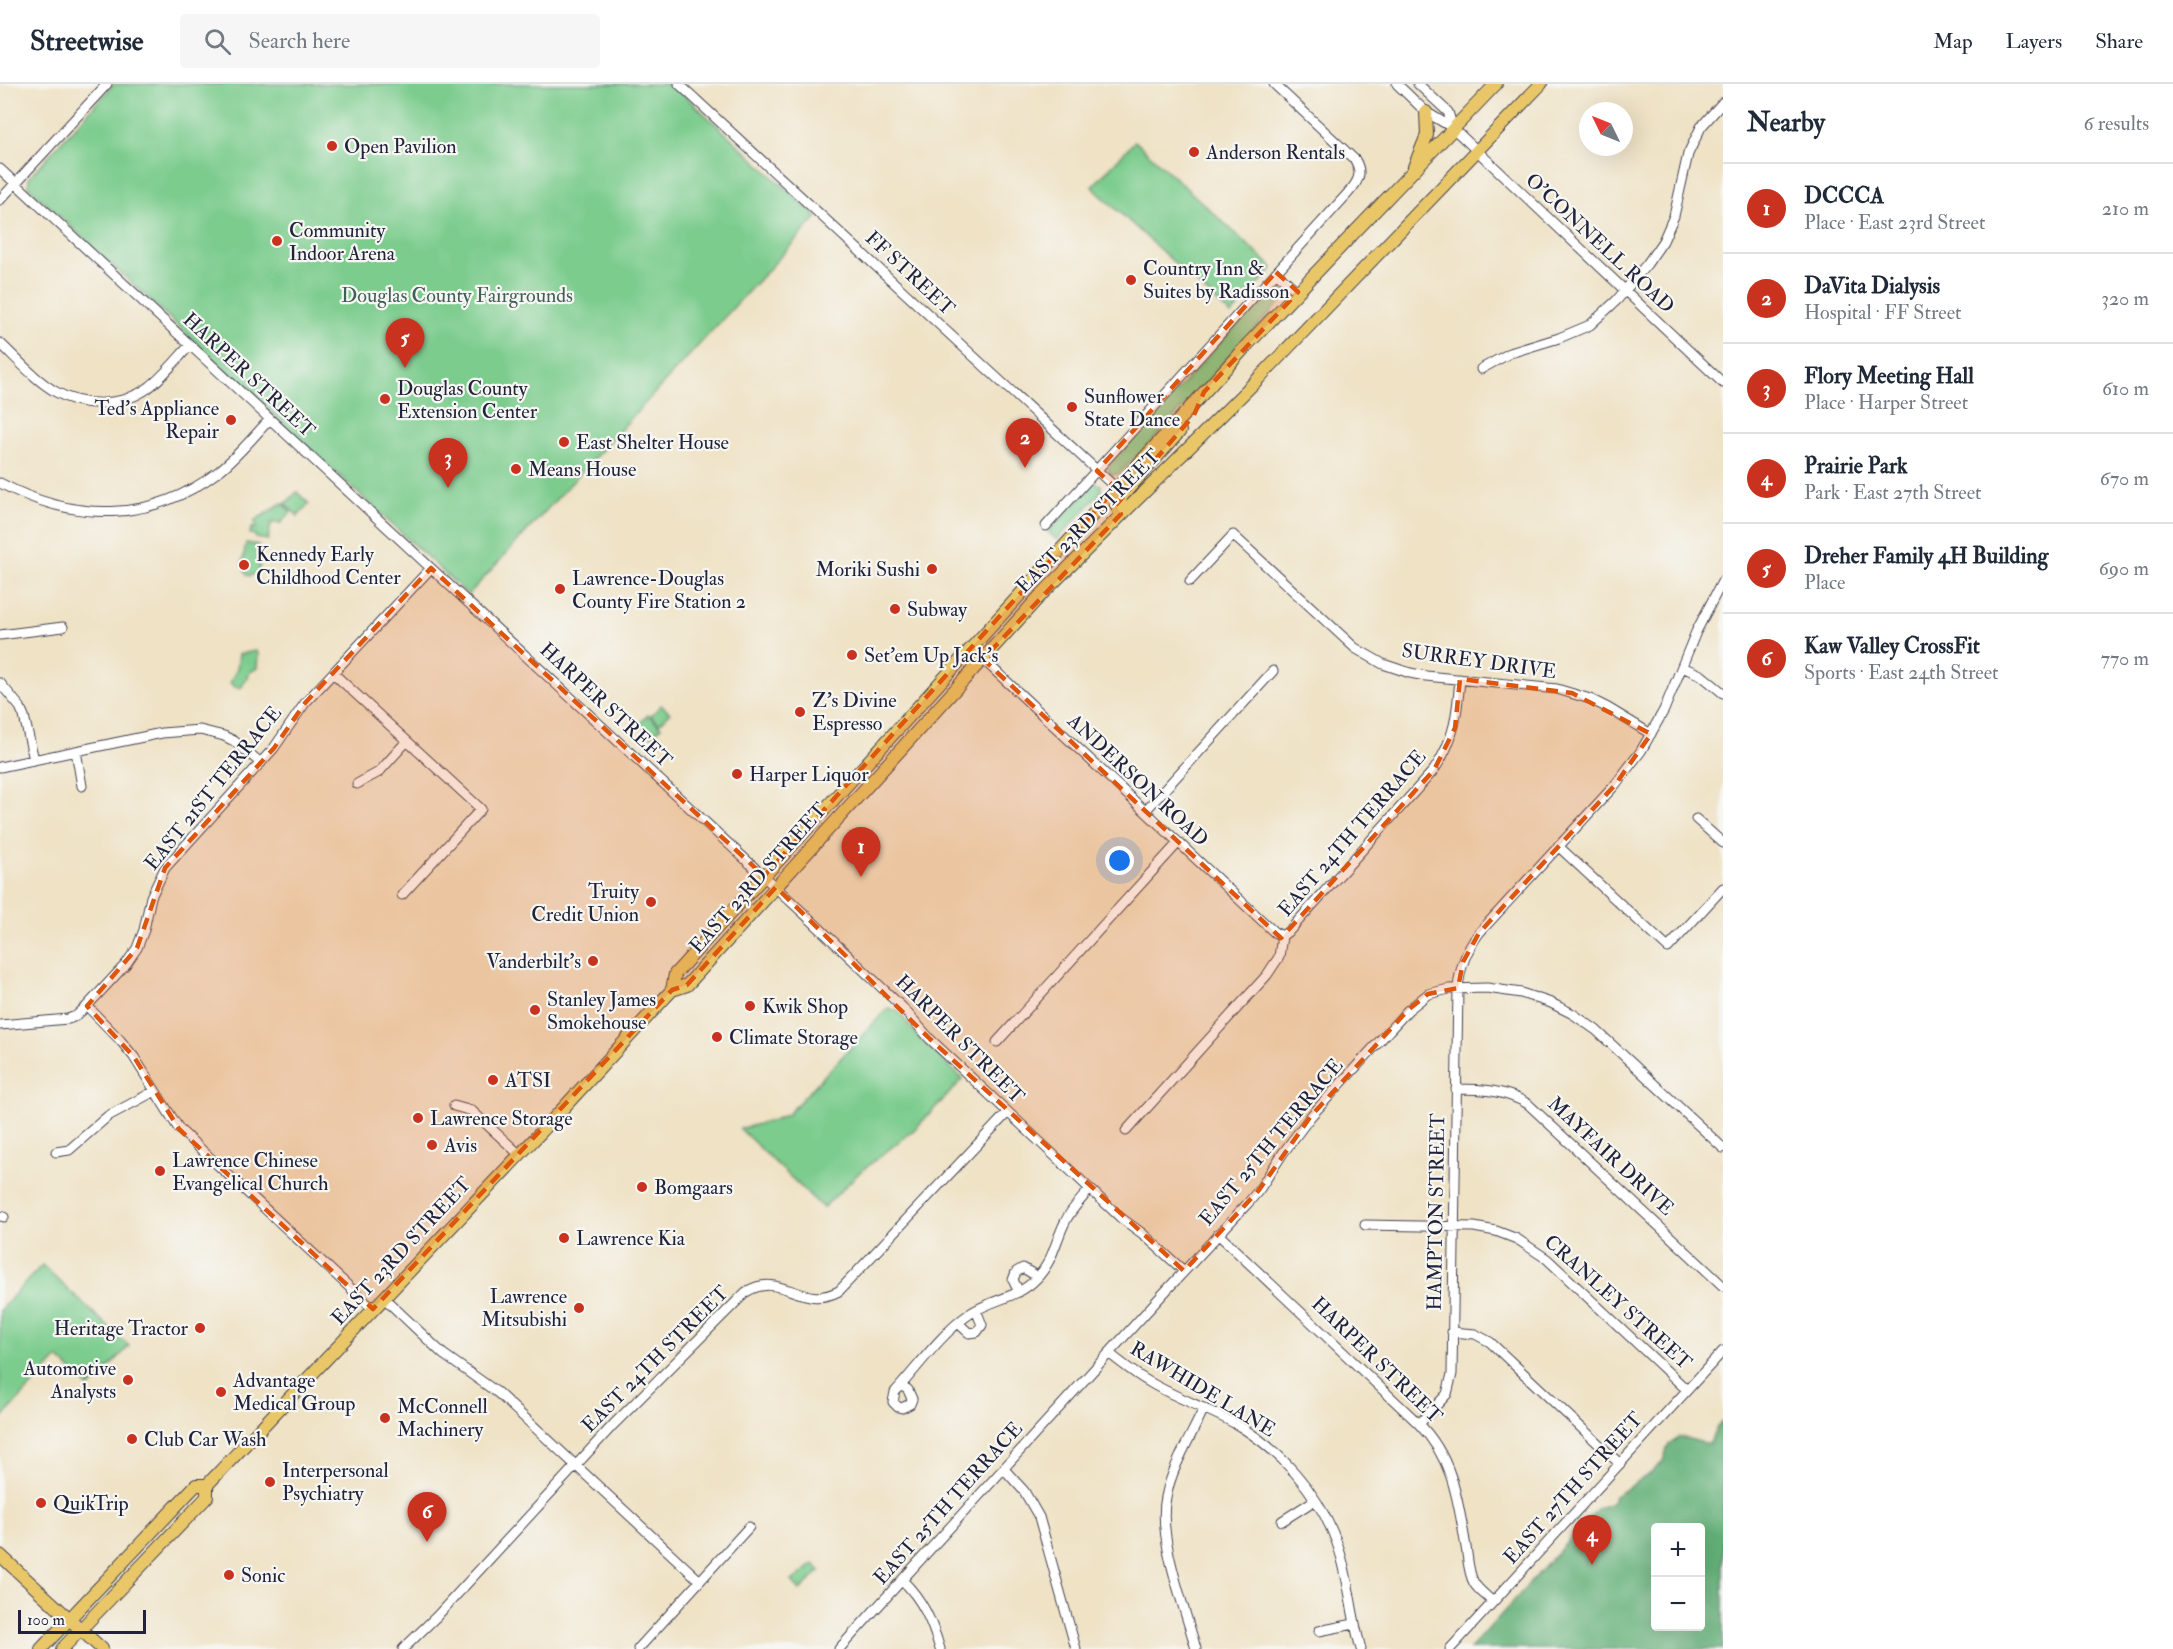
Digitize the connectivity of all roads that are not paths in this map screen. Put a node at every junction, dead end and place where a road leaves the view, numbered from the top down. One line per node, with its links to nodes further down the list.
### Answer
1 (107, 84): 14 (street)
2 (680, 84): 25 (street, FF STREET)
3 (1274, 84): 16 (street)
4 (1397, 84): 9 (street, O'CONNELL ROAD)
5 (1418, 84): 10 (street, O'CONNELL ROAD)
6 (1496, 84): 10 (main road, EAST 23RD STREET)
7 (1541, 84): 11 (main road, EAST 23RD STREET)
8 (1723, 102): 17 (street)
9 (1426, 112): 10 (street, O'CONNELL ROAD); 13 (main road)
10 (1453, 128): 11 (street, O'CONNELL ROAD); 13 (main road, EAST 23RD STREET)
11 (1476, 151): 17 (street, O'CONNELL ROAD); 28 (main road, EAST 23RD STREET)
12 (0, 169): 14 (street, HARPER STREET)
13 (1413, 171): 18 (main road, EAST 23RD STREET)
14 (15, 183): 15 (street); 20 (street, HARPER STREET)
15 (0, 200)
16 (1276, 272): 18 (street); 25 (street)
17 (1624, 291): 21 (street); 22 (street, O'CONNELL ROAD)
18 (1298, 292): 23 (main road, EAST 23RD STREET)
19 (0, 343): 20 (street)
20 (190, 345): 24 (street, HARPER STREET)
21 (1481, 369)
22 (1723, 383)
23 (1204, 392): 27 (main road, EAST 23RD STREET); 28 (main road)
24 (270, 419): 26 (street); 30 (street, HARPER STREET)
25 (1097, 471): 27 (street, FF STREET); 29 (street)
26 (0, 483)
27 (1116, 488): 35 (main road, EAST 23RD STREET)
28 (1121, 514): 36 (main road, EAST 23RD STREET)
29 (1046, 526)
30 (431, 568): 39 (street, EAST 21ST TERRACE); 56 (street, HARPER STREET)
31 (1723, 580): 37 (street)
32 (1190, 581): 40 (street, SURREY DRIVE)
33 (63, 627): 34 (street)
34 (0, 635)
35 (971, 648): 36 (street, ANDERSON ROAD); 56 (main road, EAST 23RD STREET)
36 (983, 659): 51 (street, ANDERSON ROAD); 57 (main road, EAST 23RD STREET)
37 (1682, 668): 42 (street); 43 (street)
38 (1273, 671): 51 (street)
39 (333, 673): 44 (street); 47 (street, EAST 21ST TERRACE)
40 (1460, 679): 43 (street, SURREY DRIVE); 60 (street, EAST 24TH TERRACE)
41 (0, 683): 46 (street)
42 (1723, 693)
43 (1651, 734): 55 (street)
44 (407, 741): 49 (street); 59 (street)
45 (76, 751): 46 (street); 47 (street); 50 (street)
46 (34, 760): 48 (street)
47 (261, 763): 63 (street, EAST 21ST TERRACE)
48 (0, 767)
49 (357, 784)
50 (82, 786)
51 (1145, 811): 53 (street, ANDERSON ROAD)
52 (1696, 819): 54 (street)
53 (1178, 843): 60 (street, ANDERSON ROAD); 65 (street)
54 (1723, 843)
55 (1558, 846): 58 (street); 61 (street)
56 (764, 876): 57 (street, HARPER STREET); 62 (main road, EAST 23RD STREET)
57 (776, 887): 62 (main road, EAST 23RD STREET); 69 (street, HARPER STREET)
58 (1723, 888)
59 (402, 895)
60 (1282, 936): 70 (street, EAST 24TH TERRACE)
61 (1458, 988): 66 (street, HAMPTON STREET); 71 (street, EAST 25TH TERRACE); 77 (street, EAST 25TH TERRACE)
62 (672, 990): 73 (main road, EAST 23RD STREET)
63 (87, 1006): 64 (street, EAST 21ST TERRACE); 67 (street)
64 (0, 1025)
65 (997, 1042)
66 (1456, 1089): 76 (street, HAMPTON STREET); 80 (street, MAYFAIR DRIVE)
67 (155, 1091): 72 (street); 83 (street)
68 (454, 1106): 73 (street)
69 (1008, 1112): 74 (street, HARPER STREET); 94 (street, EAST 24TH STREET)
70 (1126, 1131)
71 (1723, 1148)
72 (56, 1152)
73 (519, 1154): 82 (main road, EAST 23RD STREET)
74 (1090, 1189): 78 (street, HARPER STREET); 79 (street)
75 (1365, 1225): 76 (street, CRANLEY STREET)
76 (1454, 1226): 86 (street, HAMPTON STREET); 90 (street, CRANLEY STREET)
77 (1218, 1234): 78 (street, EAST 25TH TERRACE); 92 (street, HARPER STREET)
78 (1184, 1271): 88 (street, EAST 25TH TERRACE)
79 (1038, 1277): 81 (street); 81 (street)
80 (1723, 1286)
81 (1019, 1292): 84 (street)
82 (384, 1298): 83 (main road, EAST 23RD STREET); 94 (street)
83 (373, 1309): 96 (main road, EAST 23RD STREET)
84 (976, 1310): 85 (street); 85 (street)
85 (958, 1323): 89 (street)
86 (1452, 1332): 92 (street, HAMPTON STREET); 93 (street)
87 (1723, 1351): 90 (street, EAST 27TH STREET)
88 (1110, 1354): 91 (street, RAWHIDE LANE); 95 (street, EAST 25TH TERRACE)
89 (902, 1384)
90 (1687, 1390): 93 (street, EAST 27TH STREET)
91 (1204, 1408): 98 (street, RAWHIDE LANE); 118 (street)
92 (1419, 1424): 105 (street, HARPER STREET)
93 (1620, 1464): 105 (street, EAST 27TH STREET)
94 (576, 1466): 104 (street); 113 (street, EAST 24TH STREET)
95 (1004, 1469): 103 (street, EAST 25TH TERRACE); 117 (street)
96 (207, 1485): 97 (main road, EAST 23RD STREET); 101 (main road, EAST 23RD STREET)
97 (182, 1500): 101 (main road); 106 (main road, EAST 23RD STREET)
98 (1315, 1500): 99 (street); 107 (street, RAWHIDE LANE)
99 (1282, 1521)
100 (749, 1527): 104 (street)
101 (172, 1534): 108 (main road, EAST 23RD STREET)
102 (0, 1555): 106 (main road)
103 (902, 1580): 115 (street, EAST 25TH TERRACE); 116 (street)
104 (700, 1581): 114 (street)
105 (1493, 1602): 120 (street, EAST 27TH STREET)
106 (69, 1619): 108 (main road); 110 (main road, EAST 23RD STREET)
107 (1354, 1624): 109 (street); 119 (street, RAWHIDE LANE)
108 (81, 1630): 111 (main road, EAST 23RD STREET); 112 (main road)
109 (1319, 1631)
110 (40, 1649)
111 (62, 1649)
112 (102, 1649)
113 (403, 1649)
114 (638, 1649)
115 (839, 1649)
116 (940, 1649)
117 (1076, 1649)
118 (1196, 1649)
119 (1361, 1649)
120 (1450, 1649)

